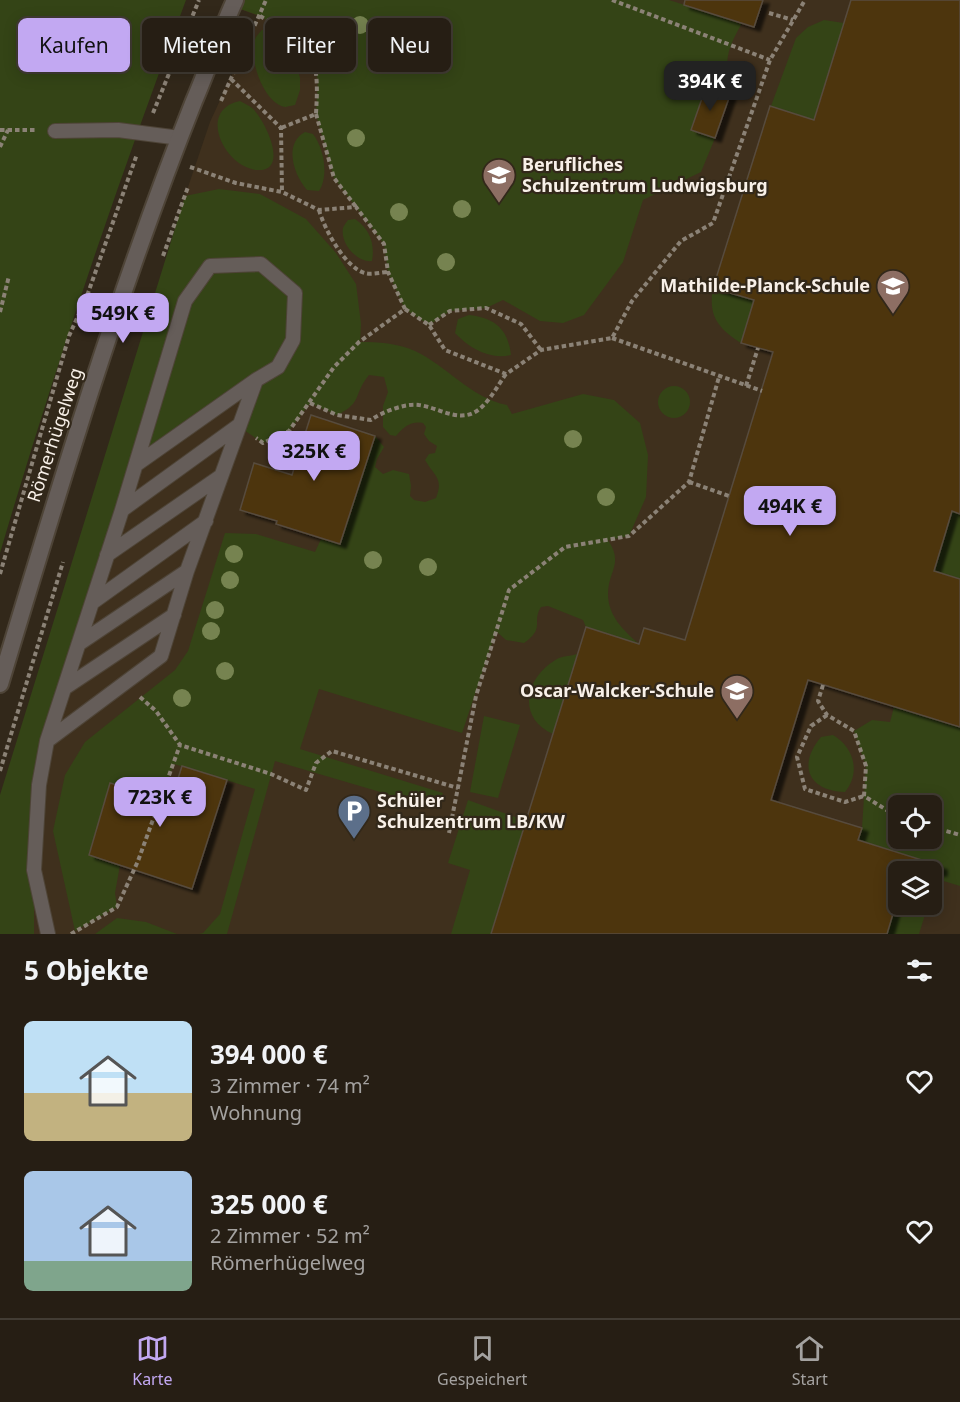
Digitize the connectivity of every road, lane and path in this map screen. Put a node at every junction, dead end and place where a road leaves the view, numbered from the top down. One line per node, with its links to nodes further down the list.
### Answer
1 (199, 0): 17 (path)
2 (235, 0): 18 (street, Römerhügelweg)
3 (266, 0): 7 (path)
4 (612, 0): 9 (path)
5 (805, 0): 8 (path)
6 (769, 13): 8 (path)
7 (260, 16): 10 (path); 12 (path)
8 (793, 20): 9 (path)
9 (770, 60): 30 (path)
10 (231, 79): 11 (path); 13 (path)
11 (216, 112)
12 (316, 114): 13 (path); 22 (path)
13 (281, 128): 21 (path)
14 (0, 130): 15 (path)
15 (8, 130): 16 (path); 19 (path)
16 (55, 130): 17 (lane)
17 (144, 134): 18 (lane); 49 (path)
18 (180, 138): 54 (street, Römerhügelweg)
19 (0, 147)
20 (197, 159): 24 (path)
21 (282, 192)
22 (356, 207)
23 (319, 210): 25 (path)
24 (161, 261)
25 (388, 272)
26 (9, 276): 28 (path)
27 (405, 309): 29 (path)
28 (0, 312)
29 (429, 325): 32 (path); 33 (path)
30 (612, 338): 32 (path); 34 (path)
31 (758, 348): 36 (path)
32 (541, 350): 33 (path)
33 (506, 374): 38 (path)
34 (719, 377): 36 (path); 42 (path)
35 (256, 380): 39 (lane); 40 (lane); 40 (lane)
36 (746, 386): 37 (path)
37 (762, 391)
38 (310, 403)
39 (238, 426): 41 (lane); 44 (lane)
40 (137, 464): 44 (lane)
41 (221, 476): 45 (lane); 47 (lane)
42 (689, 482): 43 (path); 61 (path)
43 (729, 496)
44 (122, 510): 47 (lane)
45 (206, 520): 48 (lane); 50 (lane)
46 (66, 553): 60 (path)
47 (107, 555): 50 (lane)
48 (187, 572): 51 (lane); 52 (lane)
49 (0, 574)
50 (93, 602): 52 (lane)
51 (174, 615): 53 (lane); 56 (lane)
52 (80, 643): 56 (lane)
53 (125, 682): 58 (lane); 59 (path)
54 (0, 684)
55 (823, 685): 57 (path)
56 (66, 687): 58 (lane)
57 (827, 715): 62 (path); 62 (path)
58 (47, 741): 67 (lane)
59 (180, 745): 61 (path); 68 (path)
60 (0, 771)
61 (458, 788): 65 (path)
62 (864, 796): 63 (path)
63 (888, 811)
64 (942, 830): 66 (path)
65 (449, 833)
66 (960, 835)
67 (48, 934)
68 (71, 934)

